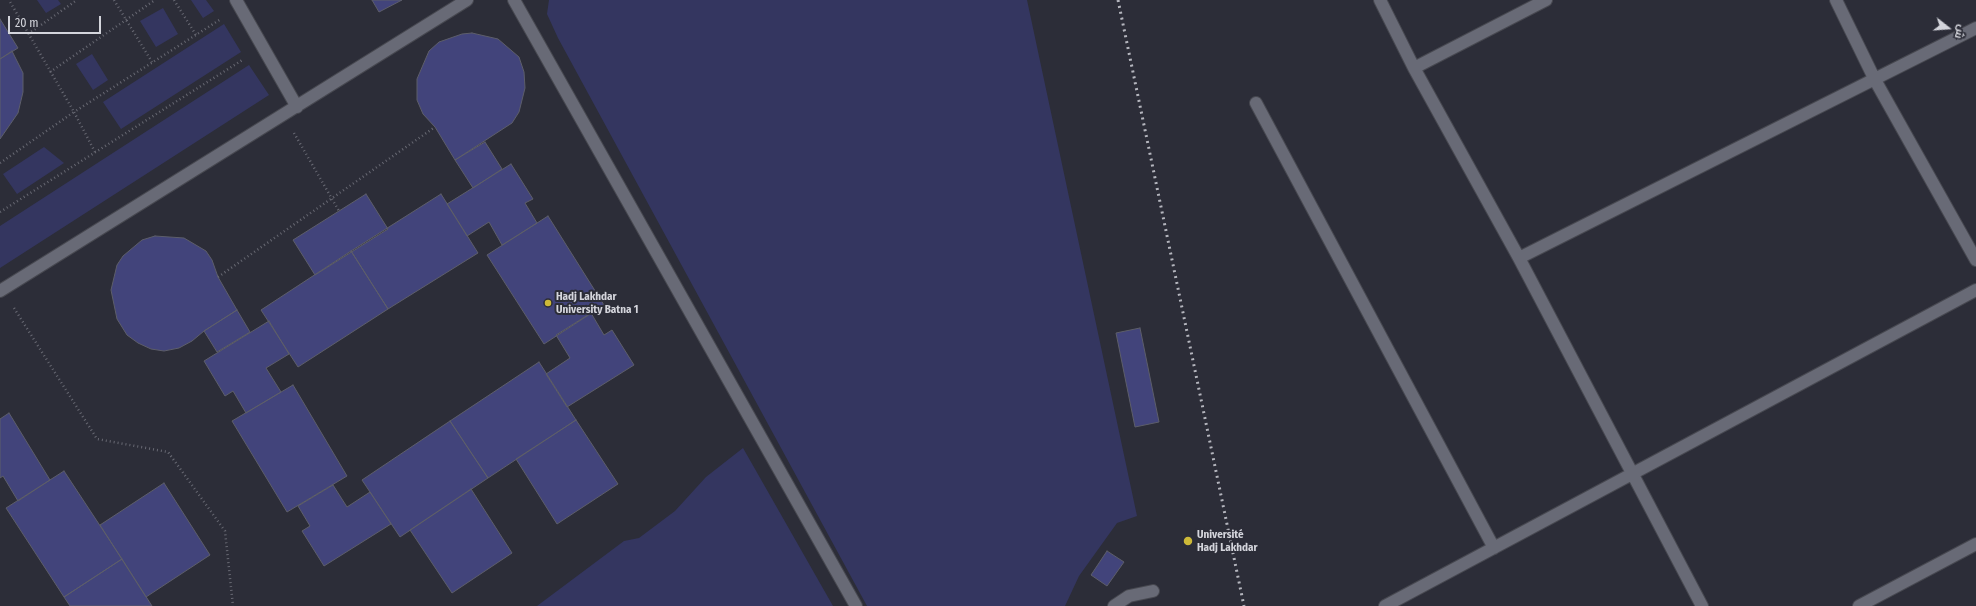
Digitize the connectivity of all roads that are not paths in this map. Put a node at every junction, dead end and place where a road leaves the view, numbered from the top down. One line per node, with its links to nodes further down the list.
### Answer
1 (468, 0): 11 (street)
2 (514, 0): 20 (street)
3 (1380, 0): 8 (street)
4 (1546, 0): 8 (street)
5 (1836, 0): 9 (street)
6 (238, 3): 11 (street)
7 (1976, 28): 9 (street)
8 (1414, 68): 12 (street)
9 (1875, 80): 12 (street); 13 (street)
10 (1256, 103): 18 (street)
11 (297, 108): 14 (street)
12 (1519, 258): 16 (street)
13 (1976, 260)
14 (1, 290)
15 (1976, 290): 16 (street)
16 (1633, 473): 18 (street); 23 (street)
17 (1976, 544): 24 (street)
18 (1494, 548): 22 (street)
19 (1153, 591): 21 (street)
20 (856, 606)
21 (1114, 606)
22 (1385, 606)
23 (1702, 606)
24 (1859, 606)

